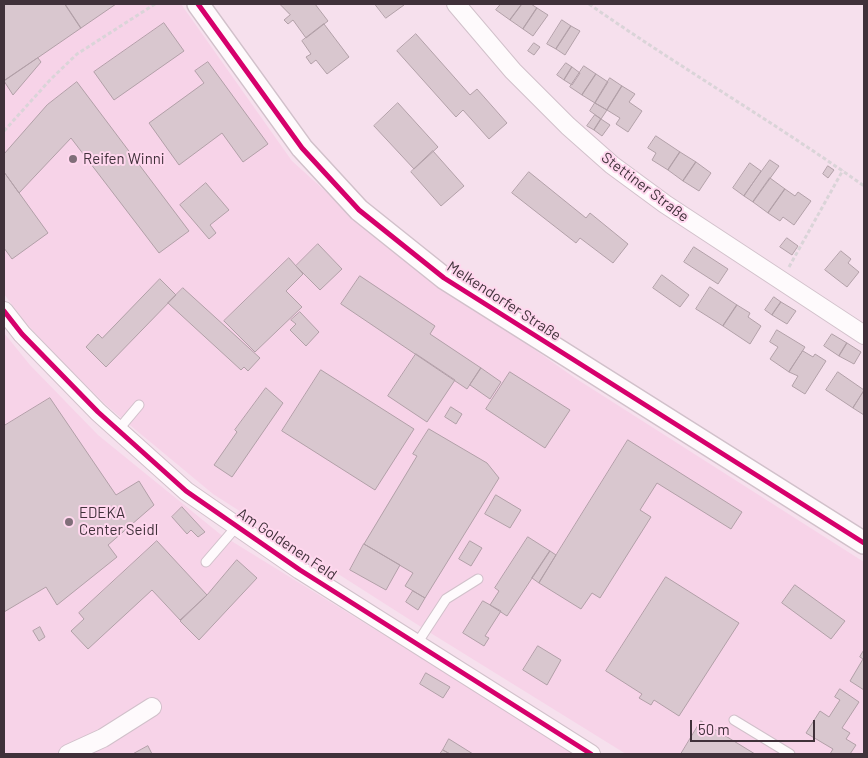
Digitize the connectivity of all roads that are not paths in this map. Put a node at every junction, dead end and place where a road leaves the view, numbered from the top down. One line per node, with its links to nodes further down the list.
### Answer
1 (198, 4): 8 (street, Melkendorfer Straße)
2 (456, 4): 4 (street, Stettiner Straße)
3 (4, 311): 6 (street, Am Goldenen Feld)
4 (864, 335)
5 (139, 405): 6 (lane)
6 (118, 430): 7 (street, Am Goldenen Feld)
7 (236, 526): 9 (lane); 11 (street, Am Goldenen Feld)
8 (864, 543)
9 (206, 562)
10 (478, 578): 11 (lane)
11 (416, 645): 15 (street, Am Goldenen Feld)
12 (152, 707): 14 (street)
13 (734, 720): 16 (lane)
14 (68, 754)
15 (591, 754)
16 (790, 754)

